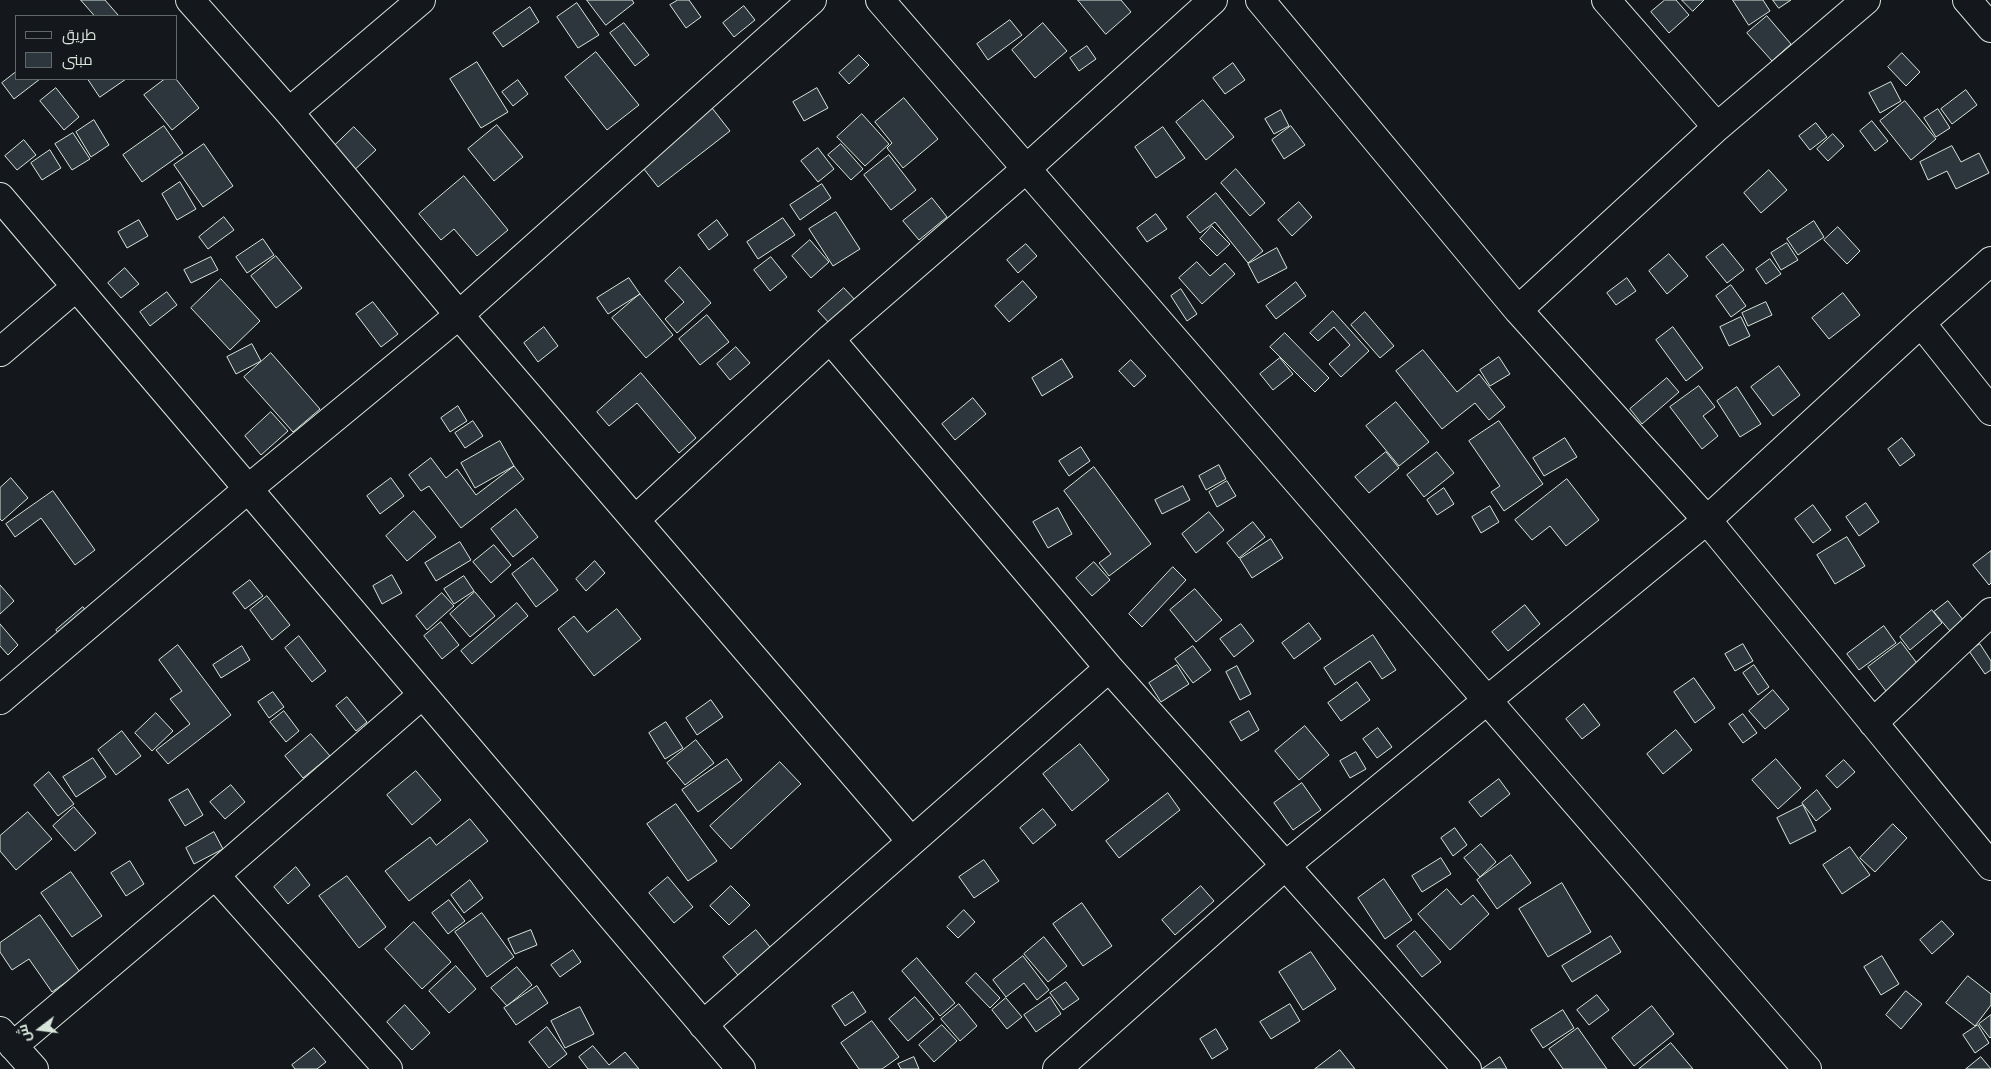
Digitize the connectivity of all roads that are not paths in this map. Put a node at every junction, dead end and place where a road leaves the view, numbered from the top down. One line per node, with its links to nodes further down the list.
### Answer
1 (190, 0): 11 (street)
2 (420, 0): 11 (street)
3 (812, 0): 18 (street)
4 (880, 0): 13 (street)
5 (1213, 0): 13 (street)
6 (1260, 0): 17 (street)
7 (1606, 0): 12 (street)
8 (1866, 0): 12 (street)
9 (1967, 0): 10 (street)
10 (1991, 28)
11 (289, 112): 18 (street)
12 (1717, 127): 17 (street)
13 (1026, 169): 20 (street); 30 (street)
14 (0, 197): 16 (street)
15 (1991, 261): 19 (street)
16 (76, 287): 21 (street); 23 (street)
17 (1518, 310): 25 (street)
18 (459, 315): 23 (street); 24 (street)
19 (1921, 323): 22 (street); 25 (street)
20 (830, 339): 24 (street); 27 (street)
21 (0, 352)
22 (1991, 411)
23 (248, 489): 28 (street); 29 (street)
24 (635, 520): 32 (street)
25 (1707, 520): 30 (street); 31 (street)
26 (1991, 612): 31 (street)
27 (1109, 668): 32 (street); 33 (street)
28 (422, 695): 35 (street); 36 (street)
29 (0, 700)
30 (1486, 700): 33 (street); 43 (street)
31 (1873, 723): 34 (street)
32 (911, 841): 36 (street)
33 (1285, 866): 41 (street); 42 (street)
34 (1991, 866)
35 (215, 875): 37 (street); 39 (street)
36 (703, 1025): 40 (street)
37 (6, 1038): 38 (street)
38 (34, 1069)
39 (388, 1069)
40 (741, 1069)
41 (1057, 1069)
42 (1467, 1069)
43 (1807, 1069)

